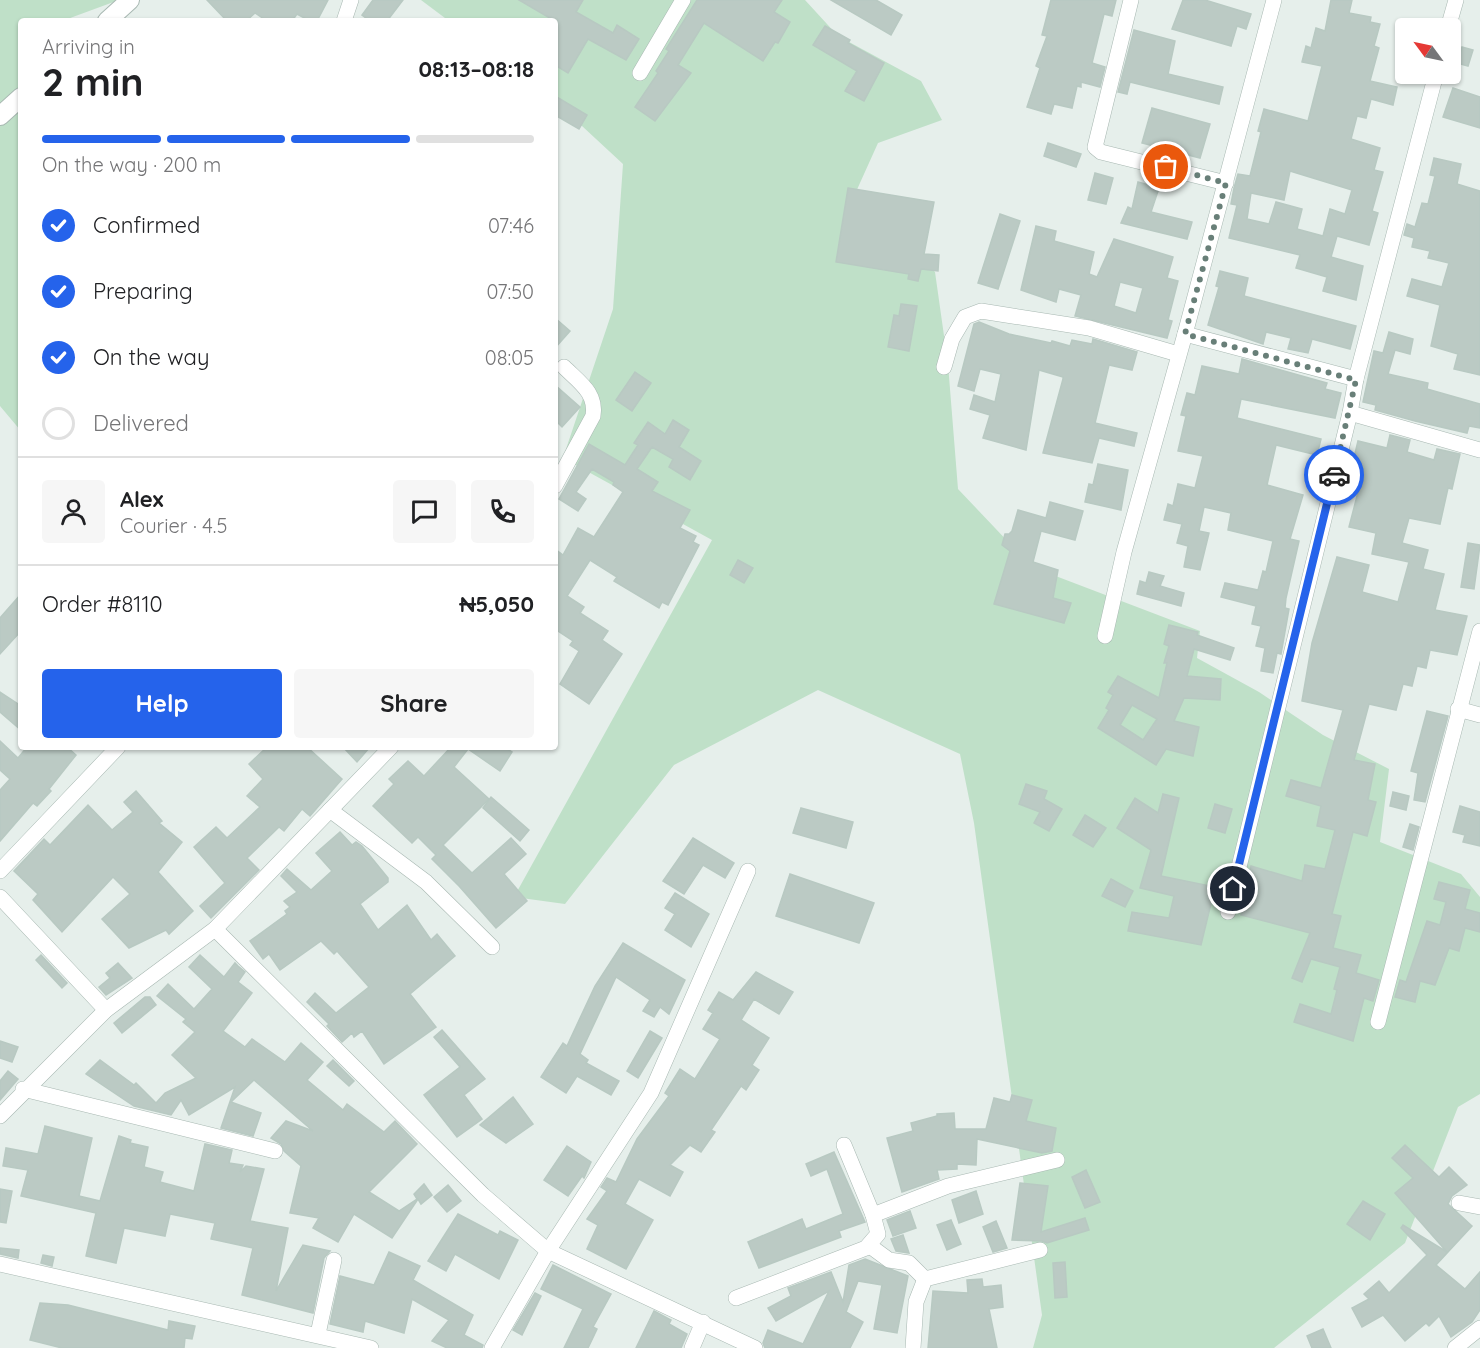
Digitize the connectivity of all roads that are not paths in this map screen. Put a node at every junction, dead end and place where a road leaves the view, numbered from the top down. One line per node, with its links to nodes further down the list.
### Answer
1 (130, 0): 7 (street)
2 (351, 0): 8 (street)
3 (683, 0): 10 (street)
4 (1131, 0): 14 (street)
5 (1274, 0): 14 (street)
6 (1456, 0): 9 (street)
7 (110, 18)
8 (345, 18)
9 (1451, 18)
10 (640, 73)
11 (1433, 84): 19 (street)
12 (18, 100): 13 (street)
13 (0, 116)
14 (1226, 183): 15 (street)
15 (1185, 334): 16 (street); 19 (street)
16 (1178, 354): 18 (street); 24 (street)
17 (564, 367): 22 (street)
18 (944, 367)
19 (1356, 380): 20 (street)
20 (1350, 413): 21 (street); 33 (street)
21 (1480, 450)
22 (558, 480)
23 (1480, 631): 25 (street)
24 (1105, 636)
25 (1458, 709): 26 (street); 37 (street)
26 (1480, 715)
27 (115, 750): 30 (street)
28 (388, 750): 29 (street)
29 (330, 810): 34 (street); 35 (street)
30 (0, 871)
31 (748, 871): 48 (street)
32 (0, 897): 36 (street)
33 (1228, 912)
34 (215, 929): 36 (street); 48 (street)
35 (492, 946)
36 (106, 1010): 38 (street)
37 (1378, 1022)
38 (23, 1089): 39 (street); 41 (street)
39 (0, 1116)
40 (844, 1145): 45 (street)
41 (275, 1151)
42 (1057, 1160): 45 (street)
43 (1459, 1203): 44 (street)
44 (1480, 1207)
45 (873, 1215): 46 (street)
46 (870, 1246): 51 (street); 52 (street)
47 (1040, 1250): 51 (street)
48 (548, 1251): 53 (street); 57 (street)
49 (334, 1260): 55 (street)
50 (0, 1264): 55 (street)
51 (925, 1279): 60 (street)
52 (735, 1298)
53 (703, 1322): 58 (street); 59 (street)
54 (1480, 1328): 61 (street)
55 (318, 1334): 56 (street)
56 (371, 1348)
57 (492, 1348)
58 (692, 1348)
59 (755, 1348)
60 (913, 1348)
61 (1455, 1348)

